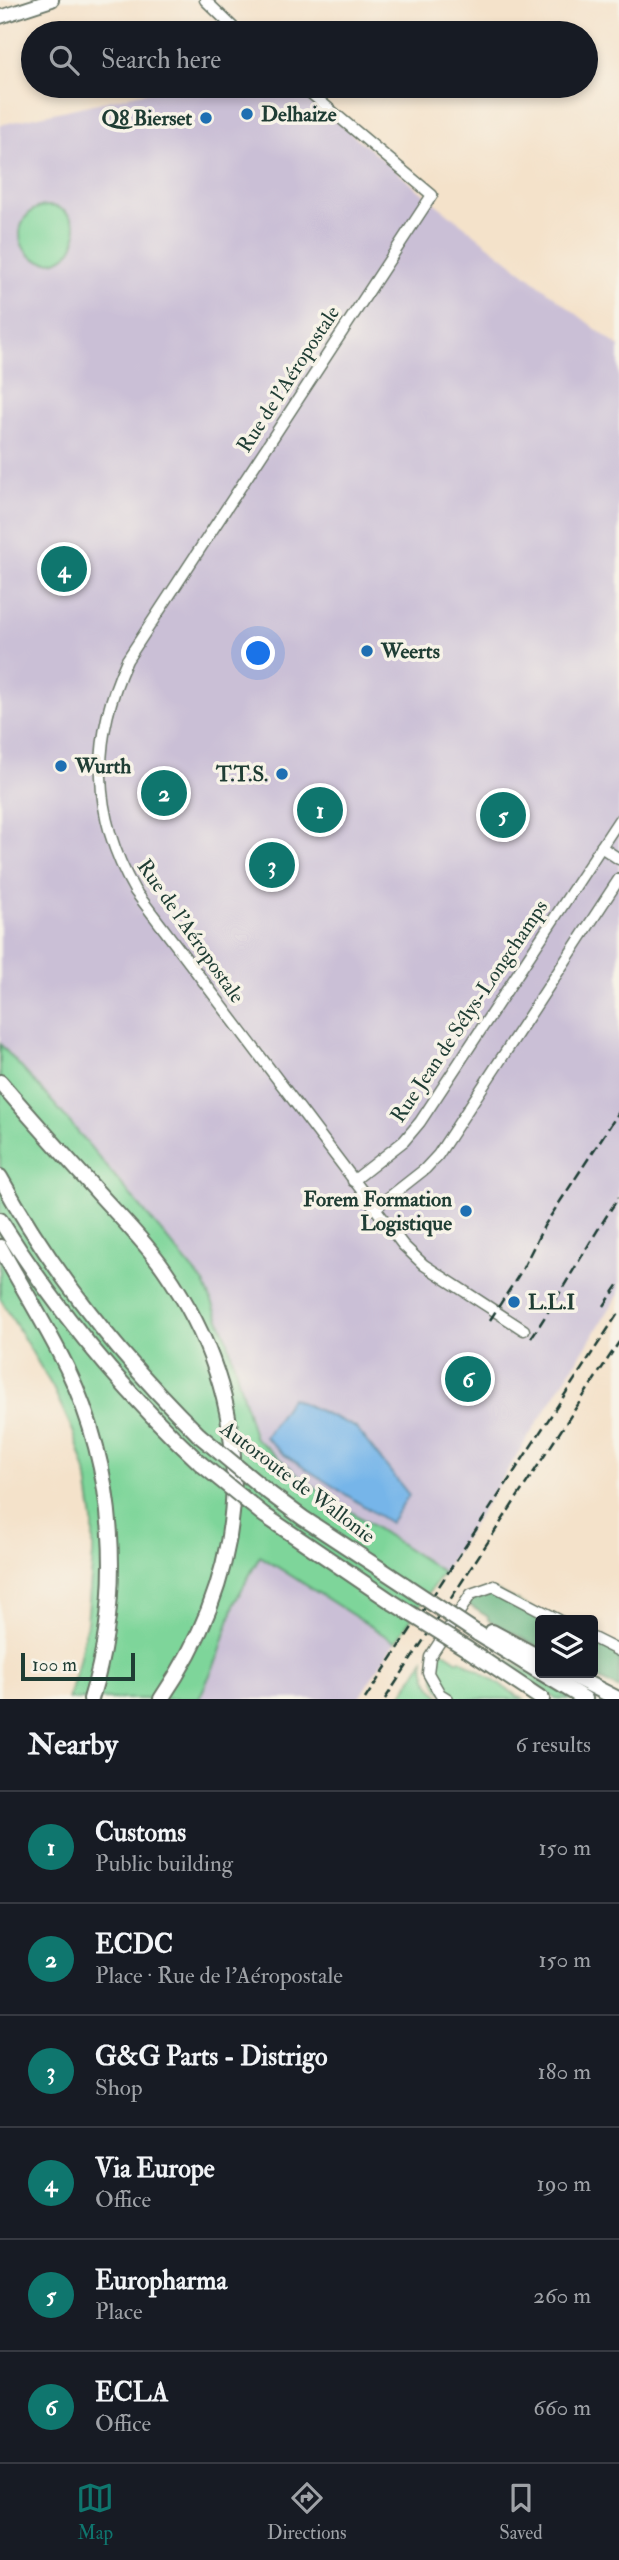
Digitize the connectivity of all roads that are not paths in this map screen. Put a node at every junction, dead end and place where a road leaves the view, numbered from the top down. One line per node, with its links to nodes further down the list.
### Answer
1 (52, 0): 3 (main road)
2 (205, 0): 4 (street)
3 (0, 17)
4 (227, 21)
5 (316, 98): 12 (street, Rue de l'Aéropostale)
6 (619, 820): 7 (street, Rue Jean de Sélys-Longchamps)
7 (601, 847): 8 (street); 12 (street, Rue Jean de Sélys-Longchamps)
8 (619, 859)
9 (619, 879): 13 (street)
10 (0, 1082): 26 (highway)
11 (0, 1177): 18 (highway, Autoroute de Wallonie, bridge)
12 (353, 1181): 13 (street, Rue de l'Aéropostale)
13 (374, 1209): 16 (street, Rue de l'Aéropostale)
14 (0, 1220): 28 (highway, Autoroute de Wallonie, bridge)
15 (0, 1247): 25 (highway)
16 (524, 1330)
17 (549, 1615): 27 (street)
18 (480, 1630): 21 (highway); 22 (highway, Autoroute de Wallonie)
19 (598, 1640): 20 (street)
20 (619, 1651)
21 (535, 1656)
22 (535, 1668)
23 (551, 1678): 29 (highway, Autoroute de Wallonie)
24 (577, 1678): 30 (highway)
25 (91, 1699)
26 (161, 1699)
27 (448, 1699)
28 (542, 1699)
29 (584, 1699)
30 (618, 1699)

